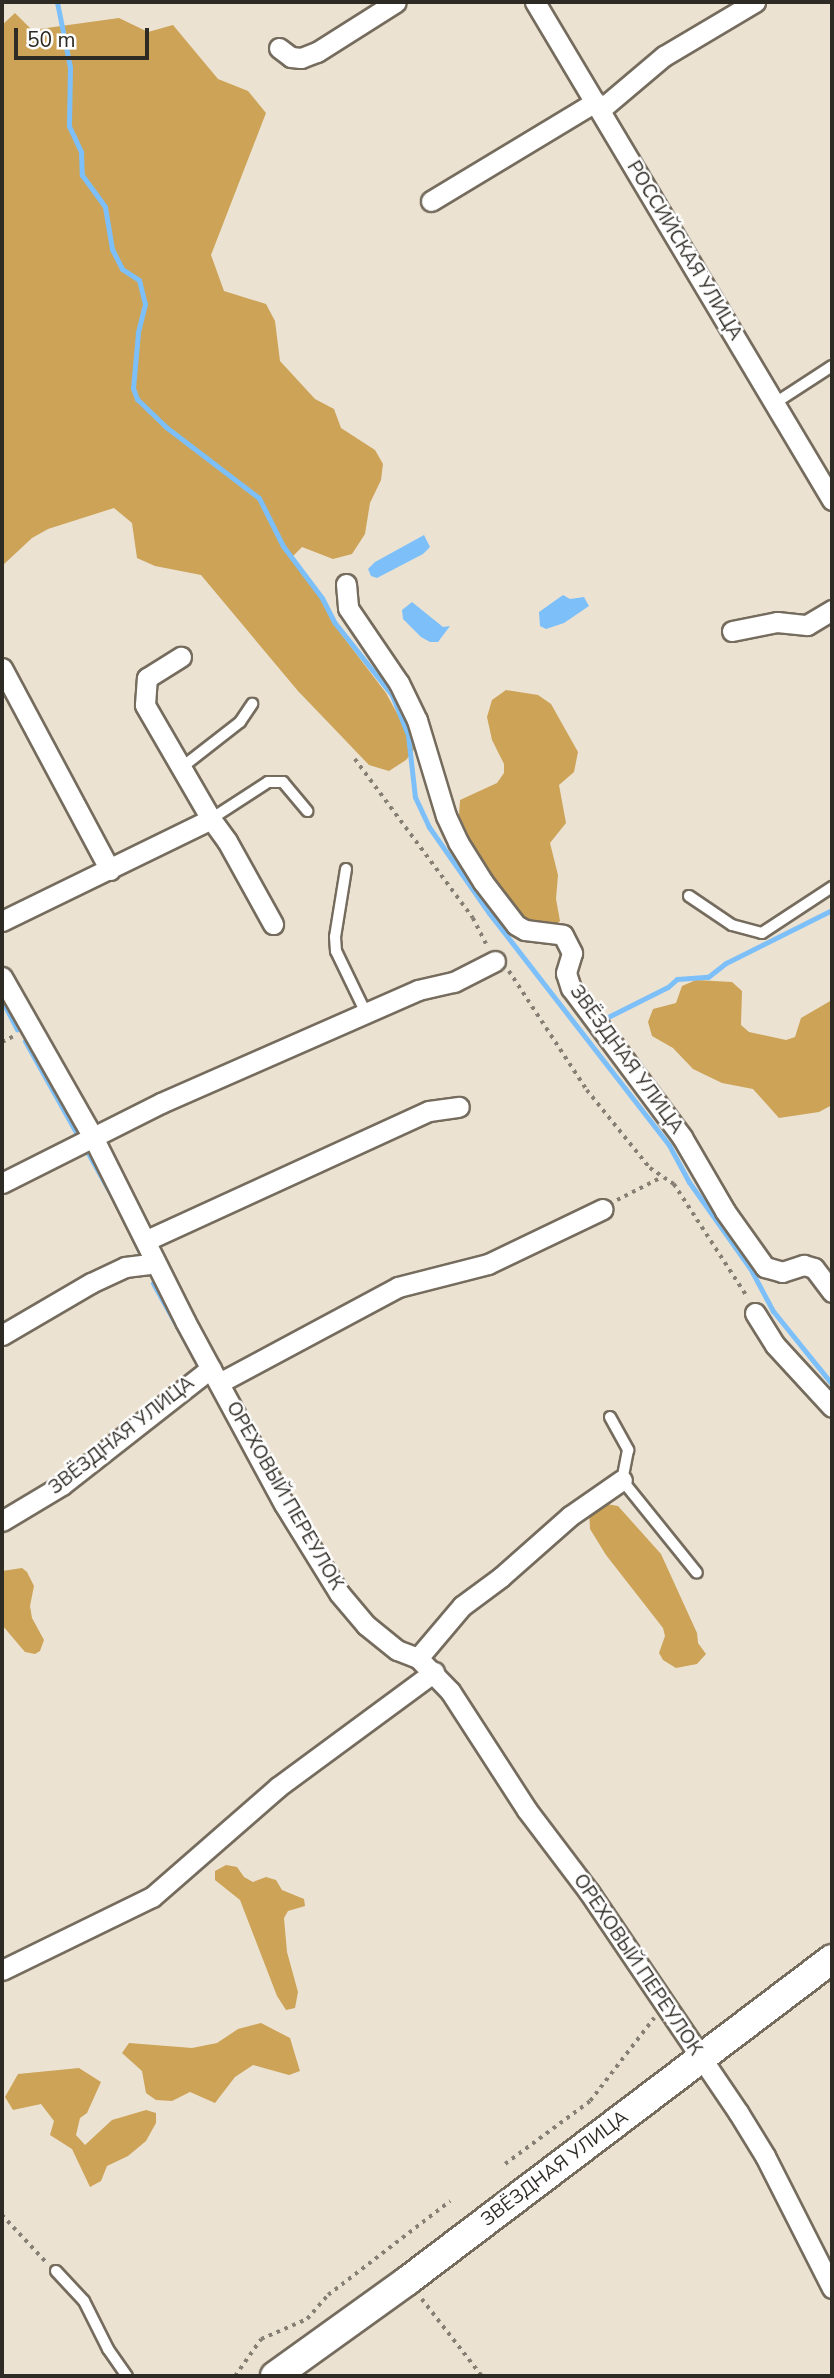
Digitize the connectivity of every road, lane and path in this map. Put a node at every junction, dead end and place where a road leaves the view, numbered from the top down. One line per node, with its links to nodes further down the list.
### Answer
1 (396, 2): 4 (street)
2 (535, 2): 5 (street, РОССИЙСКАЯ УЛИЦА)
3 (755, 2): 5 (street)
4 (279, 48)
5 (598, 106): 6 (street); 8 (street, РОССИЙСКАЯ УЛИЦА)
6 (431, 201)
7 (832, 366): 8 (lane)
8 (775, 402): 9 (street, РОССИЙСКАЯ УЛИЦА)
9 (832, 500)
10 (346, 584): 36 (street, ЗВЁЗДНАЯ УЛИЦА)
11 (832, 610): 12 (street)
12 (732, 631)
13 (181, 657): 17 (street)
14 (2, 668): 21 (street)
15 (252, 704): 17 (lane)
16 (355, 759): 26 (path)
17 (181, 768): 19 (street)
18 (307, 811): 19 (lane)
19 (211, 819): 21 (street); 25 (street)
20 (346, 869): 28 (lane)
21 (110, 870): 24 (street)
22 (832, 887): 23 (lane)
23 (689, 896)
24 (2, 921)
25 (273, 924)
26 (495, 961): 28 (street); 31 (path)
27 (2, 977): 30 (street, ЗВЁЗДНАЯ УЛИЦА)
28 (366, 1013): 30 (street)
29 (459, 1107): 34 (street)
30 (93, 1137): 32 (street); 34 (street, ЗВЁЗДНАЯ УЛИЦА)
31 (662, 1177): 33 (path); 37 (path)
32 (2, 1183)
33 (603, 1209): 39 (street, ОРЕХОВЫЙ ПЕРЕУЛОК)
34 (147, 1240): 35 (street, ЗВЁЗДНАЯ УЛИЦА)
35 (156, 1263): 38 (street); 39 (street, ЗВЁЗДНАЯ УЛИЦА)
36 (832, 1292)
37 (755, 1313): 40 (street)
38 (2, 1335)
39 (215, 1376): 43 (street, ЗВЁЗДНАЯ УЛИЦА); 45 (street, ОРЕХОВЫЙ ПЕРЕУЛОК)
40 (832, 1407)
41 (610, 1417): 42 (lane)
42 (622, 1480): 44 (lane); 45 (street)
43 (2, 1521)
44 (697, 1573)
45 (418, 1658): 46 (street, ОРЕХОВЫЙ ПЕРЕУЛОК)
46 (434, 1672): 48 (street); 49 (street, ОРЕХОВЫЙ ПЕРЕУЛОК)
47 (832, 1959): 50 (street, ЗВЁЗДНАЯ УЛИЦА)
48 (2, 1970)
49 (667, 2008): 50 (street, ОРЕХОВЫЙ ПЕРЕУЛОК); 51 (path)
50 (701, 2058): 55 (street, ЗВЁЗДНАЯ УЛИЦА); 56 (street, ОРЕХОВЫЙ ПЕРЕУЛОК)
51 (505, 2164)
52 (450, 2201): 58 (path)
53 (2, 2216): 54 (path)
54 (56, 2272): 57 (lane)
55 (407, 2281): 59 (street, ЗВЁЗДНАЯ УЛИЦА); 60 (path)
56 (832, 2288)
57 (127, 2376)
58 (235, 2376)
59 (277, 2376)
60 (481, 2376)

